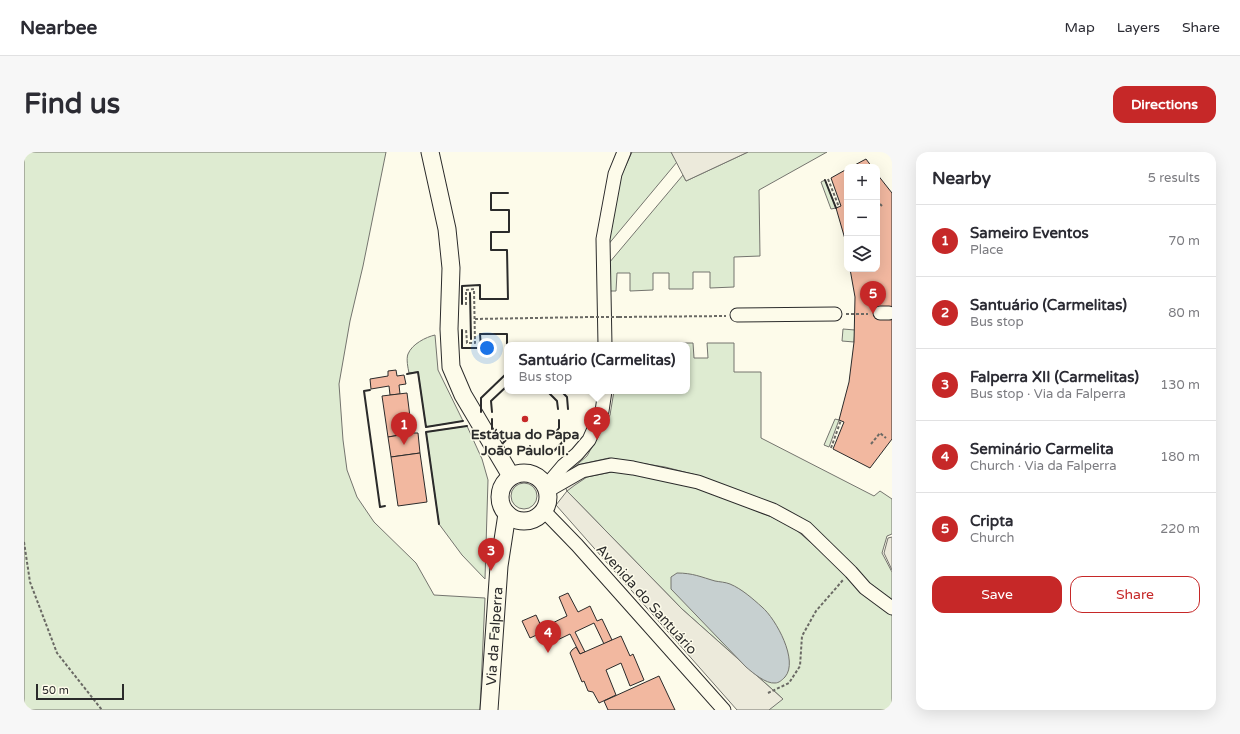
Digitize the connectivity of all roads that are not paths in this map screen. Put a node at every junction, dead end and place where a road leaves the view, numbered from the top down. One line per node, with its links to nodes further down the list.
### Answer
1 (430, 152): 7 (main road)
2 (624, 152): 5 (street)
3 (835, 314): 4 (street)
4 (737, 315)
5 (605, 342)
6 (605, 394): 8 (street)
7 (511, 476): 8 (main road); 10 (main road)
8 (547, 488): 9 (main road); 11 (street)
9 (544, 511): 10 (main road); 13 (street, Avenida do Santuário)
10 (507, 514): 12 (main road, Via da Falperra)
11 (892, 608)
12 (490, 710)
13 (724, 710)

